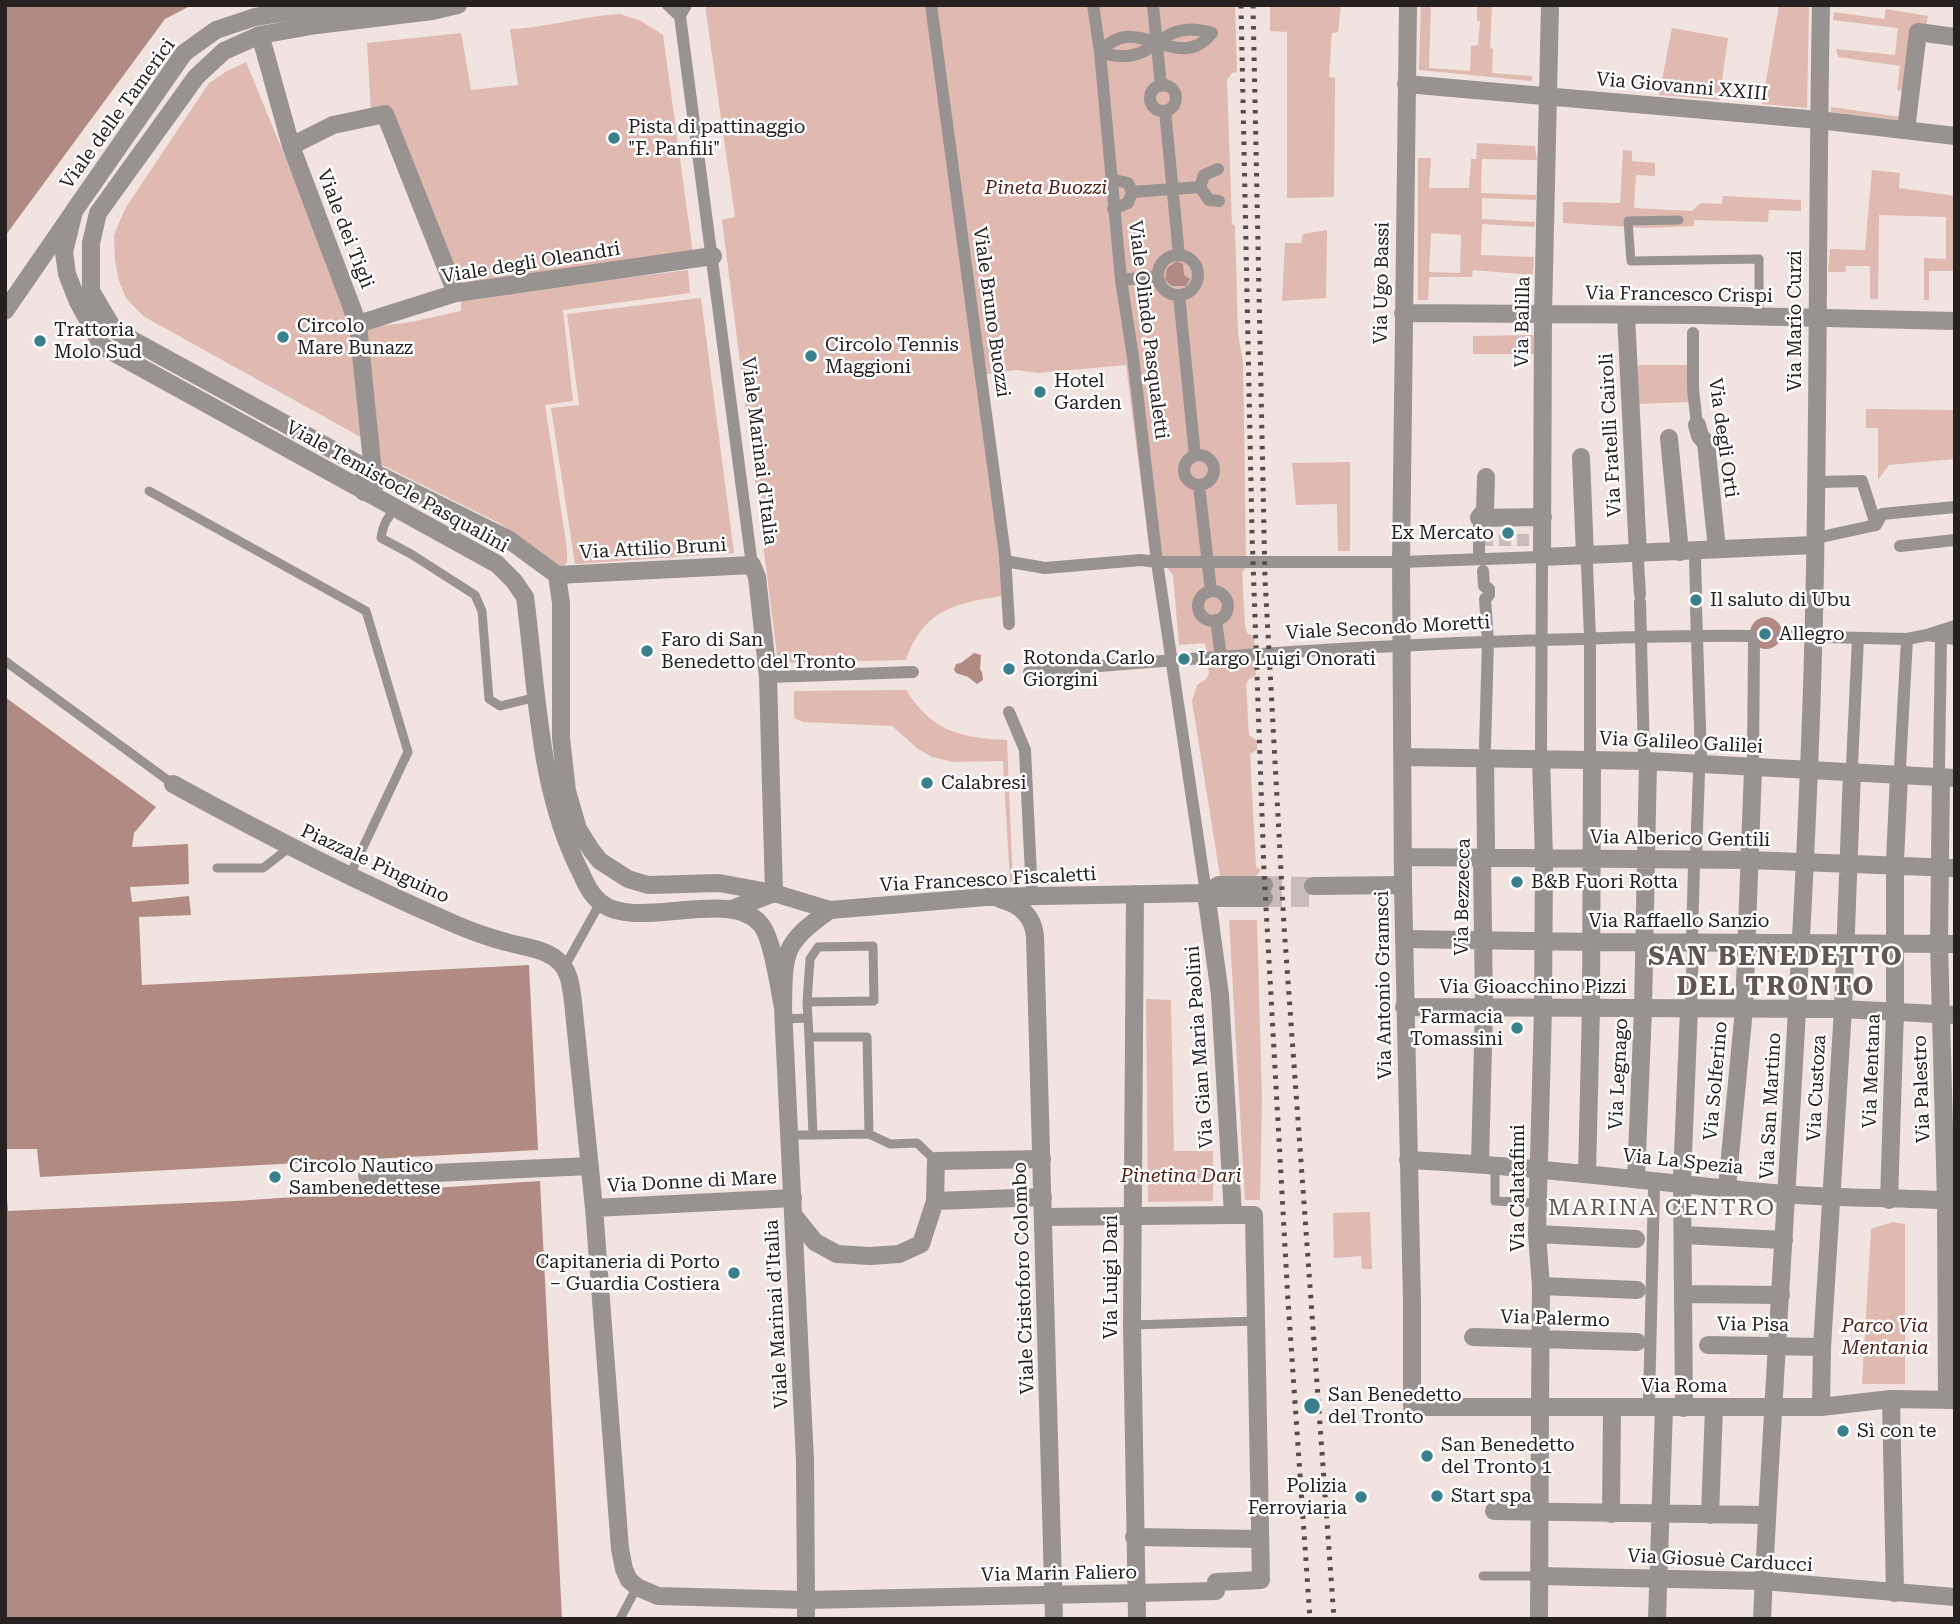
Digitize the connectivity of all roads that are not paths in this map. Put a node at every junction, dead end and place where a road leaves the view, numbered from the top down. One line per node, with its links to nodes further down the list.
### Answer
1 (397, 5): 30 (street, Viale delle Tamerici)
2 (458, 5): 51 (street, Viale Temistocle Pasqualini)
3 (668, 5): 10 (street, Viale Marinai d'Italia)
4 (931, 5): 70 (street, Viale Bruno Buozzi)
5 (1093, 5): 14 (street, Viale Olindo Pasqualetti)
6 (1153, 5): 12 (street)
7 (1408, 5): 15 (street, Via Ugo Bassi)
8 (1550, 5): 17 (street, Via Balilla)
9 (1821, 5): 19 (street, Via Mario Curzi)
10 (683, 11): 33 (street, Viale Marinai d'Italia)
11 (1955, 37): 20 (street)
12 (1157, 43): 14 (street); 14 (street); 16 (street)
13 (262, 45): 22 (street, Viale dei Tigli)
14 (1100, 52): 24 (street, Viale Olindo Pasqualetti)
15 (1406, 84): 17 (street, Via Giovanni XXIII); 39 (street, Via Ugo Bassi)
16 (1161, 86): 18 (street); 18 (street)
17 (1548, 96): 19 (street, Via Giovanni XXIII); 41 (street, Via Balilla)
18 (1165, 111): 26 (street)
19 (1819, 120): 20 (street, Via Giovanni XXIII); 43 (street, Via Mario Curzi)
20 (1906, 131): 21 (street, Via Giovanni XXIII)
21 (1955, 136)
22 (291, 146): 36 (street); 45 (street, Viale dei Tigli)
23 (1217, 169): 25 (street)
24 (1110, 179): 27 (street); 29 (street, Viale Olindo Pasqualetti)
25 (1200, 187): 26 (street); 28 (street)
26 (1172, 189): 27 (street); 32 (street)
27 (1132, 192): 29 (street)
28 (1219, 201)
29 (1113, 209): 35 (street, Viale Olindo Pasqualetti)
30 (74, 211): 38 (street, Viale delle Tamerici); 56 (street, Viale Temistocle Pasqualini)
31 (1678, 219): 42 (lane)
32 (1179, 255): 34 (street); 37 (street)
33 (713, 256): 36 (street, Viale degli Oleandri); 74 (street, Viale Marinai d'Italia)
34 (1158, 276): 35 (street); 37 (street)
35 (1121, 280): 71 (street, Viale Olindo Pasqualetti)
36 (456, 293): 45 (street, Viale degli Oleandri)
37 (1179, 295): 49 (street)
38 (5, 311)
39 (1403, 313): 41 (street, Via Francesco Crispi); 73 (street, Via Ugo Bassi)
40 (1626, 314): 41 (street, Via Francesco Crispi); 42 (street, Via Francesco Crispi); 68 (street, Via Fratelli Cairoli)
41 (1544, 315): 59 (street, Via Balilla)
42 (1759, 317): 43 (street, Via Francesco Crispi)
43 (1816, 318): 44 (street, Via Francesco Crispi); 63 (street, Via Mario Curzi)
44 (1955, 321)
45 (358, 324): 51 (street, Viale dei Tigli)
46 (1693, 333): 47 (street, Via degli Orti)
47 (1697, 425): 65 (street, Via degli Orti)
48 (1669, 438): 66 (street)
49 (1195, 456): 54 (street); 54 (street)
50 (1581, 457): 69 (street)
51 (373, 472): 56 (street); 76 (street, Viale Temistocle Pasqualini)
52 (1486, 477): 60 (street)
53 (1821, 482): 61 (street)
54 (1199, 485): 72 (street)
55 (149, 491): 129 (lane)
56 (364, 492): 58 (street, Viale Temistocle Pasqualini)
57 (1955, 507): 61 (street)
58 (396, 509): 102 (street, Viale Temistocle Pasqualini); 102 (lane)
59 (1543, 517): 60 (street); 67 (street, Via Balilla)
60 (1479, 518): 75 (street, Via Bezzecca)
61 (1876, 525): 63 (street)
62 (1955, 540): 64 (street)
63 (1817, 541): 65 (street); 87 (street, Via Mario Curzi)
64 (1900, 546)
65 (1717, 549): 66 (street)
66 (1687, 555): 68 (street); 78 (street)
67 (1542, 557): 69 (street); 75 (street); 92 (street, Via Balilla)
68 (1638, 558): 69 (street); 83 (street, Via Legnago)
69 (1586, 560): 88 (street)
70 (1005, 561): 71 (street); 81 (street, Viale Bruno Buozzi)
71 (1157, 562): 72 (street); 97 (street, Viale Olindo Pasqualetti)
72 (1208, 562): 73 (street); 77 (street)
73 (1401, 562): 75 (street); 95 (street, Via Antonio Gramsci)
74 (752, 565): 76 (street, Via Attilio Bruni); 101 (street, Viale Marinai d'Italia)
75 (1481, 565): 94 (street, Via Bezzecca)
76 (556, 575): 133 (street)
77 (1211, 591): 80 (street); 80 (street)
78 (1696, 593)
79 (1696, 608): 84 (street)
80 (1216, 620): 96 (street)
81 (1009, 624)
82 (1955, 626): 85 (street)
83 (1642, 635): 84 (street, Viale Secondo Moretti); 88 (street, Viale Secondo Moretti); 109 (street, Via Legnago)
84 (1698, 635): 93 (street, Viale Secondo Moretti); 108 (street)
85 (1927, 635): 90 (street); 91 (street)
86 (1782, 636): 87 (street)
87 (1812, 636): 89 (street); 112 (street, Via San Martino)
88 (1590, 638): 92 (street, Viale Secondo Moretti); 106 (street)
89 (1858, 638): 90 (street); 111 (street)
90 (1907, 639): 113 (street)
91 (1948, 639): 115 (street, Via Palestro)
92 (1542, 640): 94 (street, Viale Secondo Moretti); 105 (street, Via Calatafimi)
93 (1752, 640): 110 (street, Via Solferino)
94 (1488, 641): 95 (street, Viale Secondo Moretti); 104 (street, Via Bezzecca)
95 (1403, 645): 96 (street, Viale Secondo Moretti); 107 (street, Via Antonio Gramsci)
96 (1221, 657): 97 (street, Viale Secondo Moretti)
97 (1171, 660): 100 (street, Viale Secondo Moretti); 134 (street, Via Gian Maria Paolini)
98 (5, 661): 116 (lane)
99 (913, 672): 101 (street)
100 (1029, 672)
101 (768, 677): 133 (street, Viale Marinai d'Italia)
102 (537, 697): 139 (street, Viale Temistocle Pasqualini)
103 (1009, 712): 137 (street)
104 (1485, 752): 105 (street, Via Galileo Galilei); 107 (street, Via Galileo Galilei); 119 (street, Via Bezzecca)
105 (1541, 753): 106 (street, Via Galileo Galilei); 120 (street, Via Calatafimi)
106 (1591, 756): 109 (street, Via Galileo Galilei); 121 (street)
107 (1404, 757): 118 (street, Via Antonio Gramsci)
108 (1700, 757)
109 (1646, 758): 110 (street, Via Galileo Galilei); 122 (street, Via Legnago)
110 (1753, 763): 112 (street, Via Galileo Galilei); 123 (street, Via Solferino)
111 (1852, 769): 112 (street, Via Galileo Galilei); 113 (street, Via Galileo Galilei); 125 (street, Via Custoza)
112 (1809, 770): 124 (street, Via San Martino)
113 (1899, 771): 115 (street, Via Galileo Galilei); 126 (street, Via Mentana)
114 (1699, 773): 155 (street)
115 (1945, 775): 128 (street, Via Palestro)
116 (173, 785): 117 (street, Piazzale Pinguino)
117 (289, 848): 127 (lane); 129 (street, Piazzale Pinguino)
118 (1404, 857): 119 (street, Via Alberico Gentili); 130 (street, Via Antonio Gramsci)
119 (1482, 858): 120 (street, Via Alberico Gentili); 144 (street, Via Bezzecca)
120 (1544, 858): 121 (street, Via Alberico Gentili); 145 (street, Via Calatafimi)
121 (1591, 860): 122 (street, Via Alberico Gentili); 146 (street)
122 (1647, 860): 123 (street, Via Alberico Gentili); 147 (street, Via Legnago)
123 (1749, 860): 124 (street, Via Alberico Gentili); 149 (street, Via Solferino)
124 (1804, 863): 125 (street, Via Alberico Gentili); 148 (street, Via San Martino)
125 (1849, 864): 126 (street, Via Alberico Gentili); 150 (street, Via Custoza)
126 (1895, 867): 128 (street, Via Alberico Gentili); 151 (street, Via Mentana)
127 (217, 868)
128 (1947, 868): 152 (street, Via Palestro)
129 (349, 877): 153 (street, Piazzale Pinguino)
130 (1404, 885): 132 (street); 143 (street, Via Antonio Gramsci)
131 (1264, 892): 134 (street, Via Francesco Fiscaletti)
132 (1313, 892)
133 (774, 893): 140 (street); 141 (street, Via Francesco Fiscaletti)
134 (1206, 893): 135 (street, Via Francesco Fiscaletti); 193 (street, Via Gian Maria Paolini)
135 (1135, 894): 136 (street, Via Francesco Fiscaletti); 194 (street, Via Luigi Dari)
136 (1062, 895): 137 (street, Via Francesco Fiscaletti); 142 (street, Viale Cristoforo Colombo)
137 (1032, 896): 138 (street, Via Francesco Fiscaletti)
138 (986, 897): 141 (street, Via Francesco Fiscaletti); 142 (street, Viale Cristoforo Colombo)
139 (600, 903): 140 (street); 153 (lane)
140 (732, 909): 165 (street, Viale Marinai d'Italia)
141 (830, 910): 165 (street, Viale Marinai d'Italia)
142 (1035, 936): 172 (street, Viale Cristoforo Colombo)
143 (1404, 939): 144 (street, Via Raffaello Sanzio); 156 (street, Via Antonio Gramsci)
144 (1483, 941): 145 (street, Via Raffaello Sanzio); 157 (street, Via Bezzecca)
145 (1542, 941): 146 (street, Via Raffaello Sanzio); 159 (street, Via Calatafimi)
146 (1591, 942): 147 (street, Via Raffaello Sanzio); 158 (street)
147 (1644, 942): 149 (street, Via Raffaello Sanzio); 160 (street, Via Legnago)
148 (1802, 942): 149 (street, Via Raffaello Sanzio); 150 (street, Via Raffaello Sanzio); 163 (street, Via San Martino)
149 (1746, 943): 161 (street, Via Solferino)
150 (1844, 943): 151 (street, Via Raffaello Sanzio); 162 (street, Via Custoza)
151 (1895, 944): 152 (street, Via Raffaello Sanzio); 164 (street, Via Mentana)
152 (1947, 944): 166 (street, Via Palestro)
153 (564, 968): 176 (street)
154 (807, 1002): 154 (lane); 167 (lane)
155 (1690, 1006): 160 (street, Via Gioacchino Pizzi); 161 (street, Via Gioacchino Pizzi); 181 (street)
156 (1404, 1007): 157 (street, Via Gioacchino Pizzi); 173 (street, Via Antonio Gramsci)
157 (1484, 1008): 159 (street, Via Gioacchino Pizzi); 175 (street, Via Bezzecca)
158 (1591, 1008): 159 (street, Via Gioacchino Pizzi); 160 (street, Via Gioacchino Pizzi); 178 (street)
159 (1543, 1009): 177 (street, Via Calatafimi)
160 (1643, 1009): 180 (street, Via Legnago)
161 (1744, 1009): 163 (street, Via Gioacchino Pizzi); 182 (street, Via Solferino)
162 (1843, 1009): 163 (street, Via Gioacchino Pizzi); 164 (street, Via Gioacchino Pizzi); 186 (street, Via Custoza)
163 (1797, 1010): 184 (street, Via San Martino)
164 (1895, 1010): 166 (street, Via Gioacchino Pizzi); 187 (street, Via Mentana)
165 (783, 1014): 167 (lane); 170 (street, Viale Marinai d'Italia)
166 (1948, 1014): 189 (street, Via Palestro)
167 (808, 1018): 168 (lane)
168 (809, 1037): 169 (lane); 171 (lane)
169 (869, 1134): 171 (lane); 174 (lane)
170 (789, 1135): 171 (lane); 191 (street, Viale Marinai d'Italia)
171 (813, 1135)
172 (1042, 1159): 174 (street); 185 (street, Viale Cristoforo Colombo)
173 (1408, 1160): 175 (street, Via La Spezia); 216 (street, Via Antonio Gramsci)
174 (936, 1161): 188 (street)
175 (1488, 1164): 177 (street, Via La Spezia); 190 (lane)
176 (590, 1166): 179 (street); 192 (street)
177 (1539, 1168): 178 (street, Via La Spezia); 190 (street, Via Calatafimi)
178 (1587, 1173): 180 (street, Via La Spezia)
179 (367, 1176)
180 (1636, 1179): 181 (street, Via La Spezia)
181 (1682, 1185): 182 (street, Via La Spezia); 197 (street)
182 (1727, 1188): 184 (street, Via La Spezia)
183 (1654, 1189): 215 (street)
184 (1787, 1194): 186 (street, Via La Spezia); 199 (street, Via San Martino)
185 (1043, 1197): 188 (street); 195 (street, Viale Cristoforo Colombo)
186 (1832, 1197): 187 (street, Via La Spezia); 212 (street, Via Custoza)
187 (1889, 1200): 189 (street, Via La Spezia)
188 (935, 1201): 191 (street)
189 (1951, 1201): 214 (street, Via Palestro)
190 (1538, 1203): 196 (street, Via Calatafimi)
191 (793, 1207): 192 (street, Via Donne di Mare); 240 (street, Viale Marinai d'Italia)
192 (594, 1208): 235 (street)
193 (1233, 1215): 194 (street); 204 (street)
194 (1132, 1216): 195 (street); 205 (street, Via Luigi Dari)
195 (1043, 1217): 238 (street, Viale Cristoforo Colombo)
196 (1537, 1234): 198 (street); 200 (street, Via Calatafimi)
197 (1683, 1235): 199 (street); 202 (street)
198 (1636, 1239)
199 (1784, 1240): 203 (street, Via San Martino)
200 (1541, 1286): 201 (street); 207 (street, Via Calatafimi)
201 (1637, 1290)
202 (1684, 1294): 203 (street); 210 (street)
203 (1781, 1295): 211 (street, Via San Martino)
204 (1257, 1321): 205 (lane); 230 (street)
205 (1132, 1325): 229 (street, Via Luigi Dari)
206 (1472, 1337): 207 (street, Via Palermo)
207 (1541, 1339): 208 (street, Via Palermo); 217 (street, Via Calatafimi)
208 (1637, 1342)
209 (1708, 1345): 210 (street, Via Pisa); 211 (street, Via Pisa)
210 (1684, 1346): 221 (street)
211 (1776, 1347): 212 (street, Via Pisa); 219 (street, Via San Martino)
212 (1822, 1347): 220 (street, Via Custoza)
213 (1891, 1399): 214 (street, Via Roma); 220 (street, Via Roma); 237 (street)
214 (1951, 1400)
215 (1656, 1404): 218 (street, Via Roma); 221 (street, Via Roma); 226 (street)
216 (1412, 1407): 217 (street, Via Roma)
217 (1540, 1407): 218 (street, Via Roma); 224 (street, Via Calatafimi)
218 (1612, 1407): 225 (street)
219 (1774, 1407): 220 (street, Via Roma); 222 (street, Via Roma); 228 (street, Via San Martino)
220 (1821, 1407)
221 (1684, 1408): 222 (street, Via Roma)
222 (1714, 1408): 227 (street)
223 (1494, 1511): 224 (street)
224 (1538, 1512): 225 (street); 232 (street, Via Calatafimi)
225 (1611, 1514): 226 (street)
226 (1660, 1514): 227 (street); 233 (street)
227 (1710, 1515): 228 (street)
228 (1767, 1515): 234 (street, Via San Martino)
229 (1134, 1537): 230 (street); 236 (street, Via Luigi Dari)
230 (1259, 1539): 236 (street, Via Marin Faliero)
231 (1483, 1576): 232 (lane, Via Giosuè Carducci)
232 (1538, 1576): 233 (street, Via Giosuè Carducci); 245 (street, Via Calatafimi)
233 (1658, 1578): 234 (street, Via Giosuè Carducci); 246 (street)
234 (1763, 1581): 237 (street, Via Giosuè Carducci); 247 (street, Via San Martino)
235 (637, 1587): 240 (street, Via Marin Faliero); 241 (lane)
236 (1137, 1593): 238 (street, Via Marin Faliero); 244 (street, Via Luigi Dari)
237 (1895, 1593): 239 (street, Via Giosuè Carducci)
238 (1053, 1596): 240 (street, Via Marin Faliero); 243 (street, Viale Cristoforo Colombo)
239 (1955, 1597)
240 (806, 1600): 242 (street, Viale Marinai d'Italia)
241 (620, 1619)
242 (806, 1619)
243 (1054, 1619)
244 (1137, 1619)
245 (1539, 1619)
246 (1657, 1619)
247 (1762, 1619)

